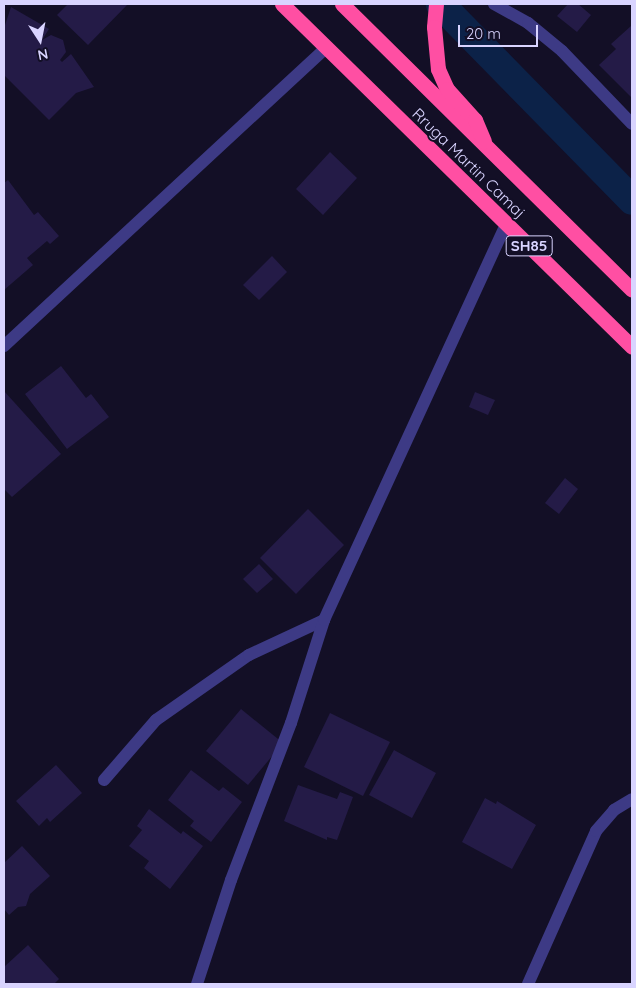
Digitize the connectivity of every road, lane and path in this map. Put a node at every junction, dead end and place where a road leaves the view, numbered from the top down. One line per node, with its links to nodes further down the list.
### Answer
1 (282, 4): 5 (highway, Rruga Martin Camaj / SH85)
2 (342, 4): 7 (highway, Rruga Martin Camaj / SH85)
3 (436, 4): 7 (highway)
4 (494, 4): 6 (street)
5 (327, 47): 8 (highway, Rruga Martin Camaj / SH85); 10 (street)
6 (632, 124)
7 (488, 149): 9 (highway, Rruga Martin Camaj / SH85)
8 (506, 224): 11 (highway, Rruga Martin Camaj / SH85); 12 (street)
9 (632, 290)
10 (4, 346)
11 (632, 347)
12 (324, 620): 13 (street); 15 (street)
13 (104, 780)
14 (632, 800): 16 (street)
15 (197, 984)
16 (528, 984)

